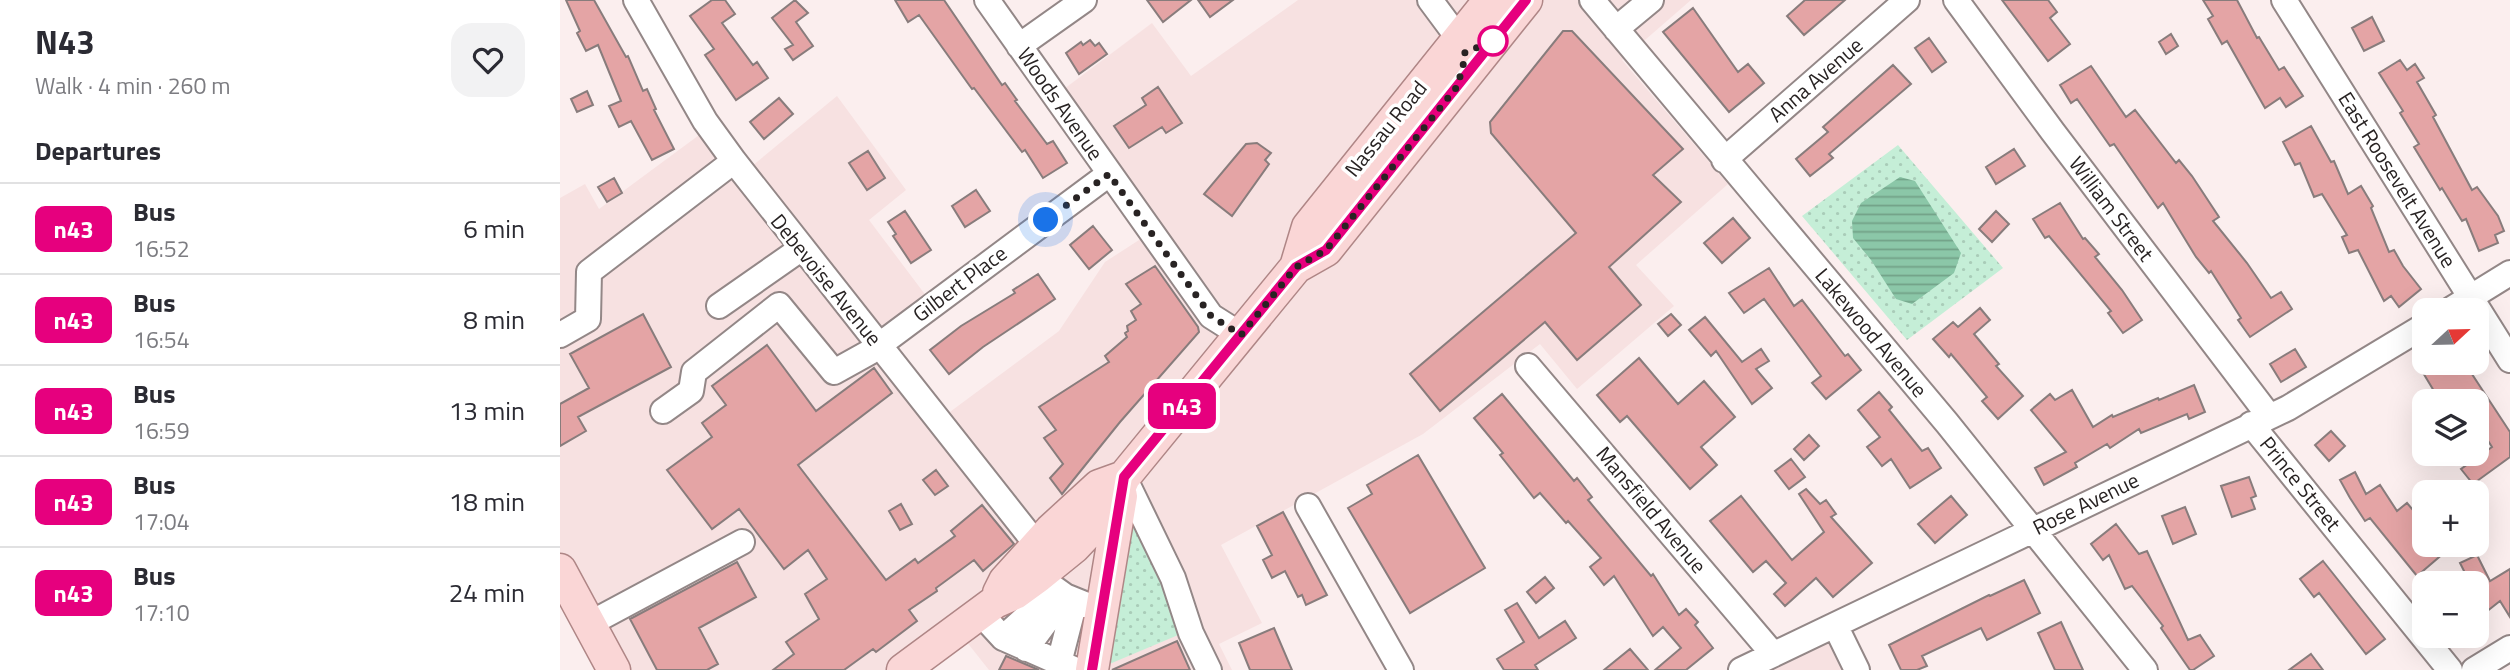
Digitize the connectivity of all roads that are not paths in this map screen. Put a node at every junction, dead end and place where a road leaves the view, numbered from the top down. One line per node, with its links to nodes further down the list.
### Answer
1 (636, 0): 16 (street, Debevoise Avenue)
2 (987, 0): 14 (street, Woods Avenue)
3 (1084, 0): 14 (street)
4 (1430, 0): 13 (street)
5 (1490, 0): 13 (main road, Nassau Road)
6 (1525, 0): 15 (main road, Nassau Road)
7 (1592, 0): 12 (street, Lakewood Avenue)
8 (1908, 0): 17 (street, Anna Avenue)
9 (1956, 0): 33 (street, William Street)
10 (2284, 0): 22 (street, East Roosevelt Avenue)
11 (1645, 2): 12 (street)
12 (1616, 29): 17 (street, Lakewood Avenue)
13 (1459, 39): 15 (main road); 20 (main road, Nassau Road)
14 (1020, 46): 18 (street, Woods Avenue)
15 (1456, 88): 20 (main road, Nassau Road)
16 (734, 160): 19 (street, Debevoise Avenue); 26 (street)
17 (1724, 160): 36 (street, Lakewood Avenue)
18 (1109, 174): 27 (street, Woods Avenue); 29 (street, Gilbert Place)
19 (802, 248): 24 (street); 29 (street, Debevoise Avenue)
20 (1296, 267): 27 (main road, Nassau Road)
21 (2510, 273): 23 (street)
22 (2457, 298)
23 (2470, 298)
24 (719, 306)
25 (2412, 333): 33 (street, Rose Avenue)
26 (560, 335)
27 (1241, 335): 34 (main road, Nassau Road)
28 (2489, 336): 30 (street, East Roosevelt Avenue)
29 (878, 345): 32 (street, Gilbert Place); 39 (street, Debevoise Avenue)
30 (2510, 360)
31 (1528, 366): 46 (street, Mansfield Avenue)
32 (663, 411)
33 (2260, 420): 36 (street, Rose Avenue); 56 (street, Prince Street)
34 (1124, 477): 39 (main road); 39 (main road, Nassau Road); 51 (street)
35 (1308, 506): 52 (street)
36 (2032, 531): 42 (street, Rose Avenue); 55 (street, Lakewood Avenue)
37 (742, 542): 41 (street)
38 (560, 569): 41 (main road)
39 (1066, 586): 40 (main road, Nassau Road); 43 (street); 44 (street); 47 (street); 50 (main road)
40 (987, 608): 43 (street); 49 (main road, Nassau Road)
41 (589, 624): 48 (main road)
42 (1835, 625): 46 (street, Rose Avenue); 54 (street)
43 (1003, 638): 44 (street)
44 (1026, 649): 47 (street)
45 (2510, 649): 57 (street)
46 (1773, 654): 53 (street, Rose Avenue)
47 (1067, 666)
48 (614, 670)
49 (903, 670)
50 (1092, 670)
51 (1209, 670)
52 (1401, 670)
53 (1741, 670)
54 (1857, 670)
55 (2145, 670)
56 (2450, 670)
57 (2474, 670)

